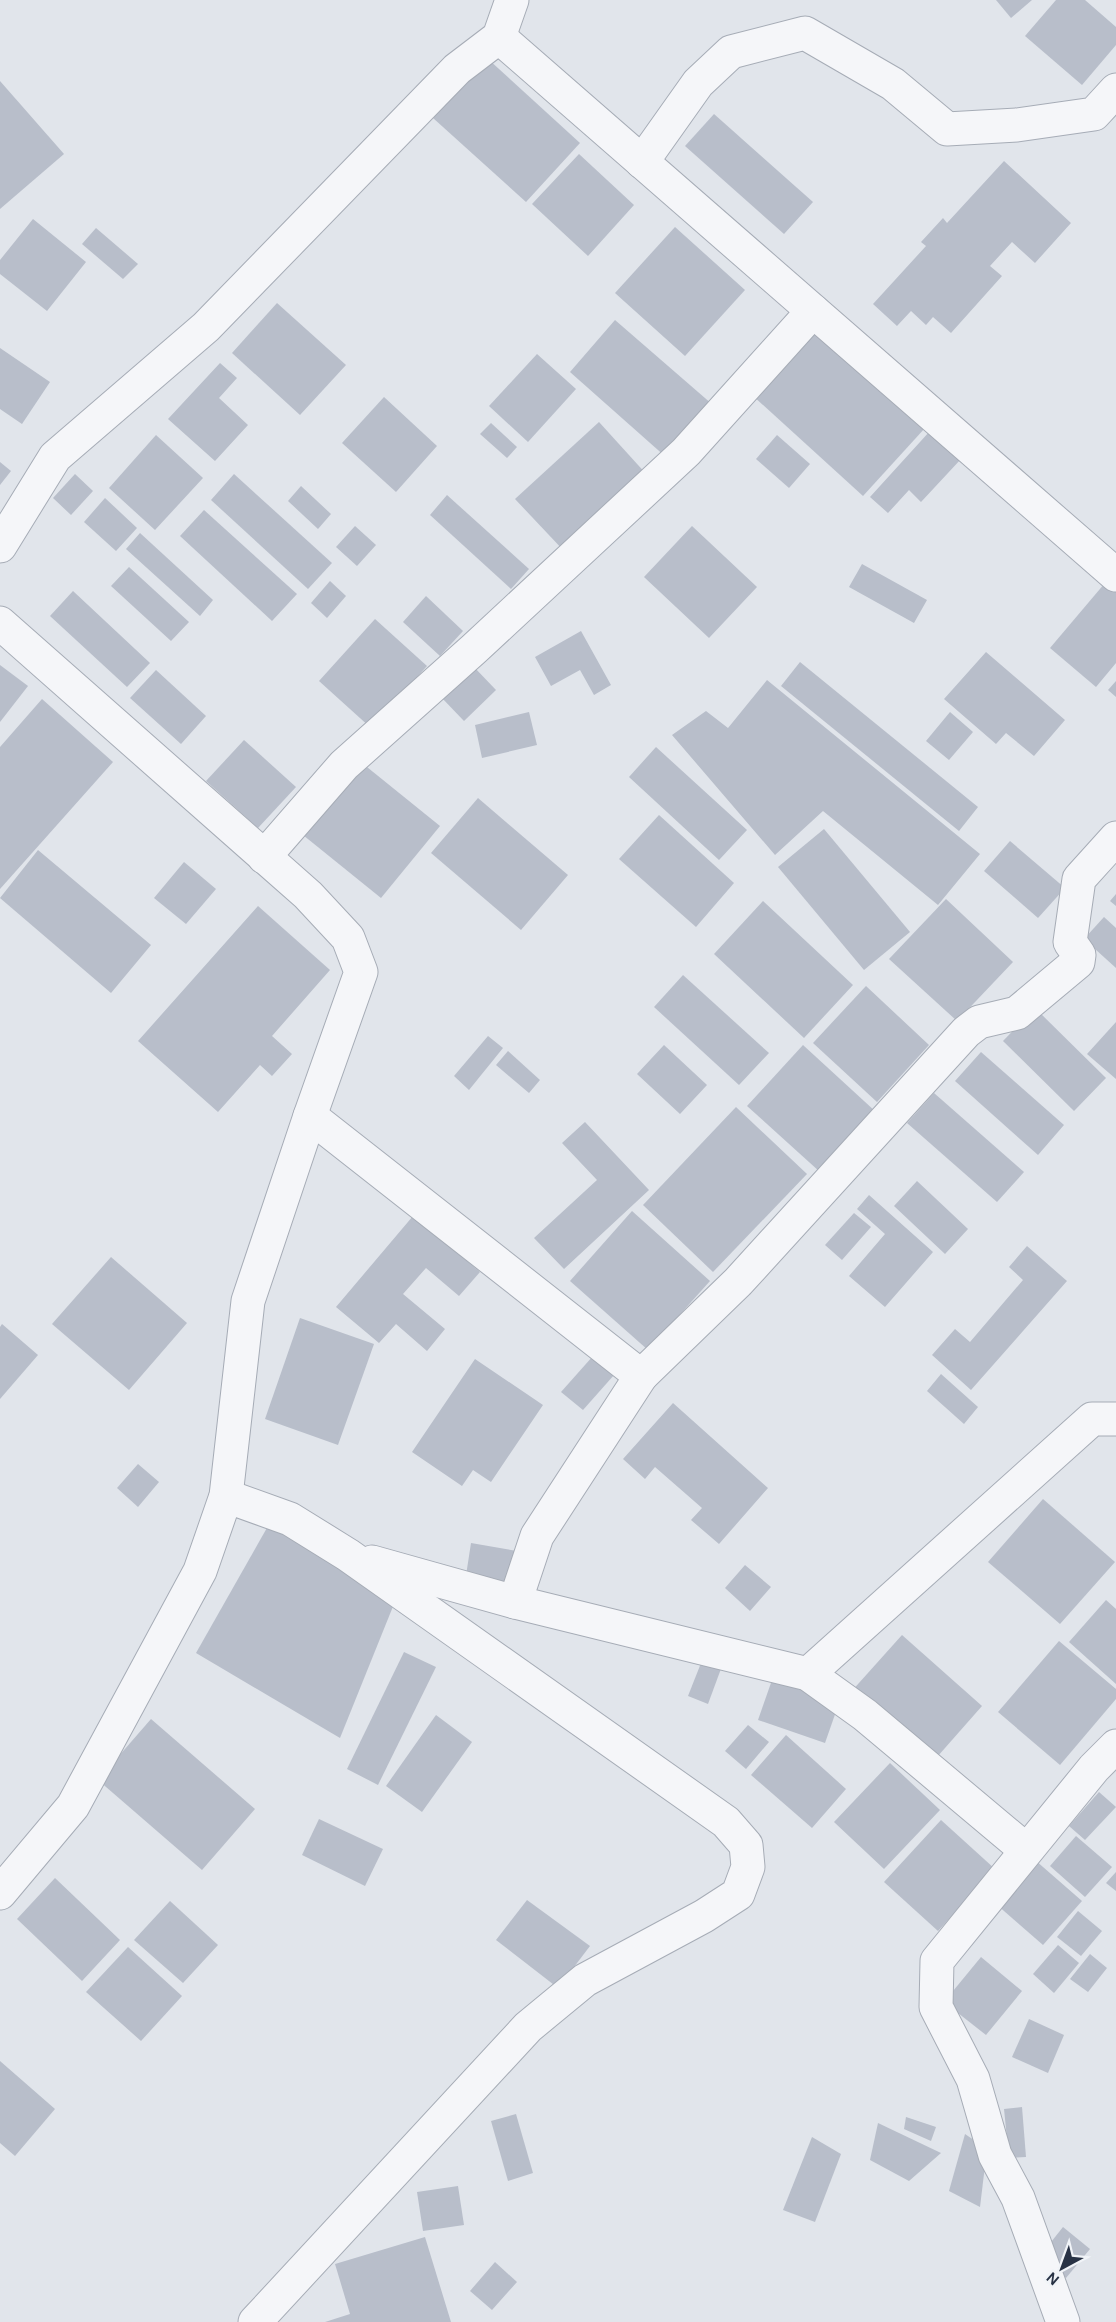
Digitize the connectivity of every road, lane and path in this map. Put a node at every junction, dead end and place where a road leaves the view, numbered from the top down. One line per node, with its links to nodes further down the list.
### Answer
1 (512, 0): 2 (street)
2 (499, 37): 4 (street); 6 (street)
3 (1116, 90): 4 (street)
4 (642, 162): 5 (street)
5 (813, 311): 7 (street); 10 (street)
6 (0, 546)
7 (1116, 575)
8 (0, 623): 10 (street)
9 (1116, 838): 12 (street)
10 (264, 857): 11 (street)
11 (310, 1116): 12 (street); 14 (street)
12 (641, 1376): 16 (street)
13 (1116, 1419): 17 (street)
14 (226, 1496): 15 (street); 20 (street)
15 (348, 1555): 16 (street); 21 (street)
16 (515, 1602): 17 (street)
17 (808, 1674): 19 (street)
18 (1116, 1746): 19 (street)
19 (1026, 1850): 22 (street)
20 (0, 1893)
21 (255, 2322)
22 (1063, 2322)

